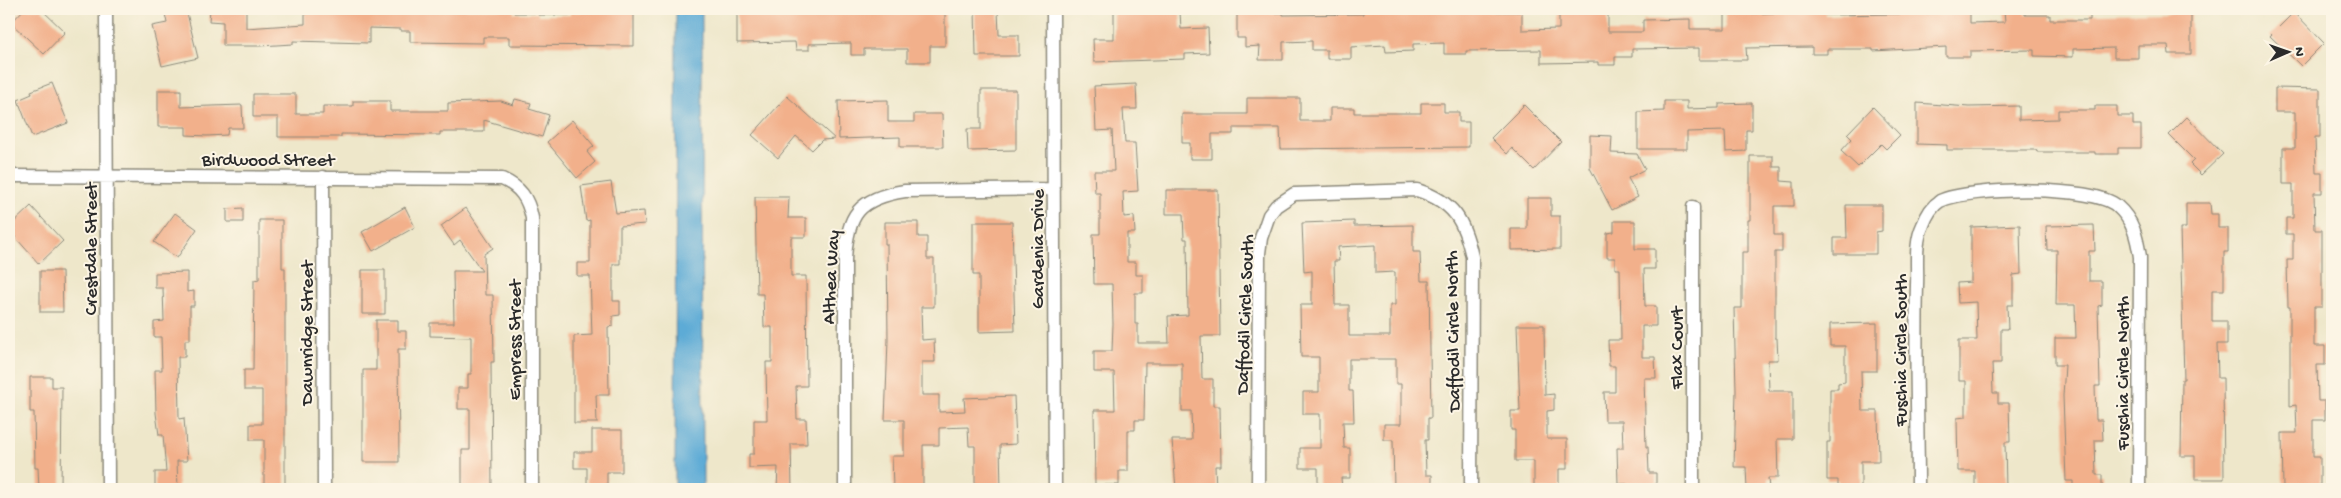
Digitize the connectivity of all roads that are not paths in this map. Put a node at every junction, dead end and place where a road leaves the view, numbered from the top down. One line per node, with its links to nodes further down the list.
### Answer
1 (106, 9): 4 (street, Crestdale Street)
2 (1052, 9): 6 (street, Gardenia Drive)
3 (9, 176): 4 (street, Birdwood Street)
4 (107, 176): 5 (street, Birdwood Street); 11 (street, Crestdale Street)
5 (323, 176): 7 (street, Birdwood Street); 12 (street, Dawnridge Street)
6 (1054, 189): 14 (street, Althea Way); 15 (street, Gardenia Drive)
7 (522, 192): 13 (street, Empress Street)
8 (1336, 192): 16 (street, Daffodil Circle South); 17 (street, Daffodil Circle North)
9 (1694, 207): 18 (street, Flax Court)
10 (1930, 212): 19 (street, Fuschia Circle South); 20 (street, Fuschia Circle North)
11 (108, 489)
12 (324, 489)
13 (532, 489)
14 (845, 489)
15 (1055, 489)
16 (1258, 489)
17 (1471, 489)
18 (1693, 489)
19 (1918, 489)
20 (2139, 489)

